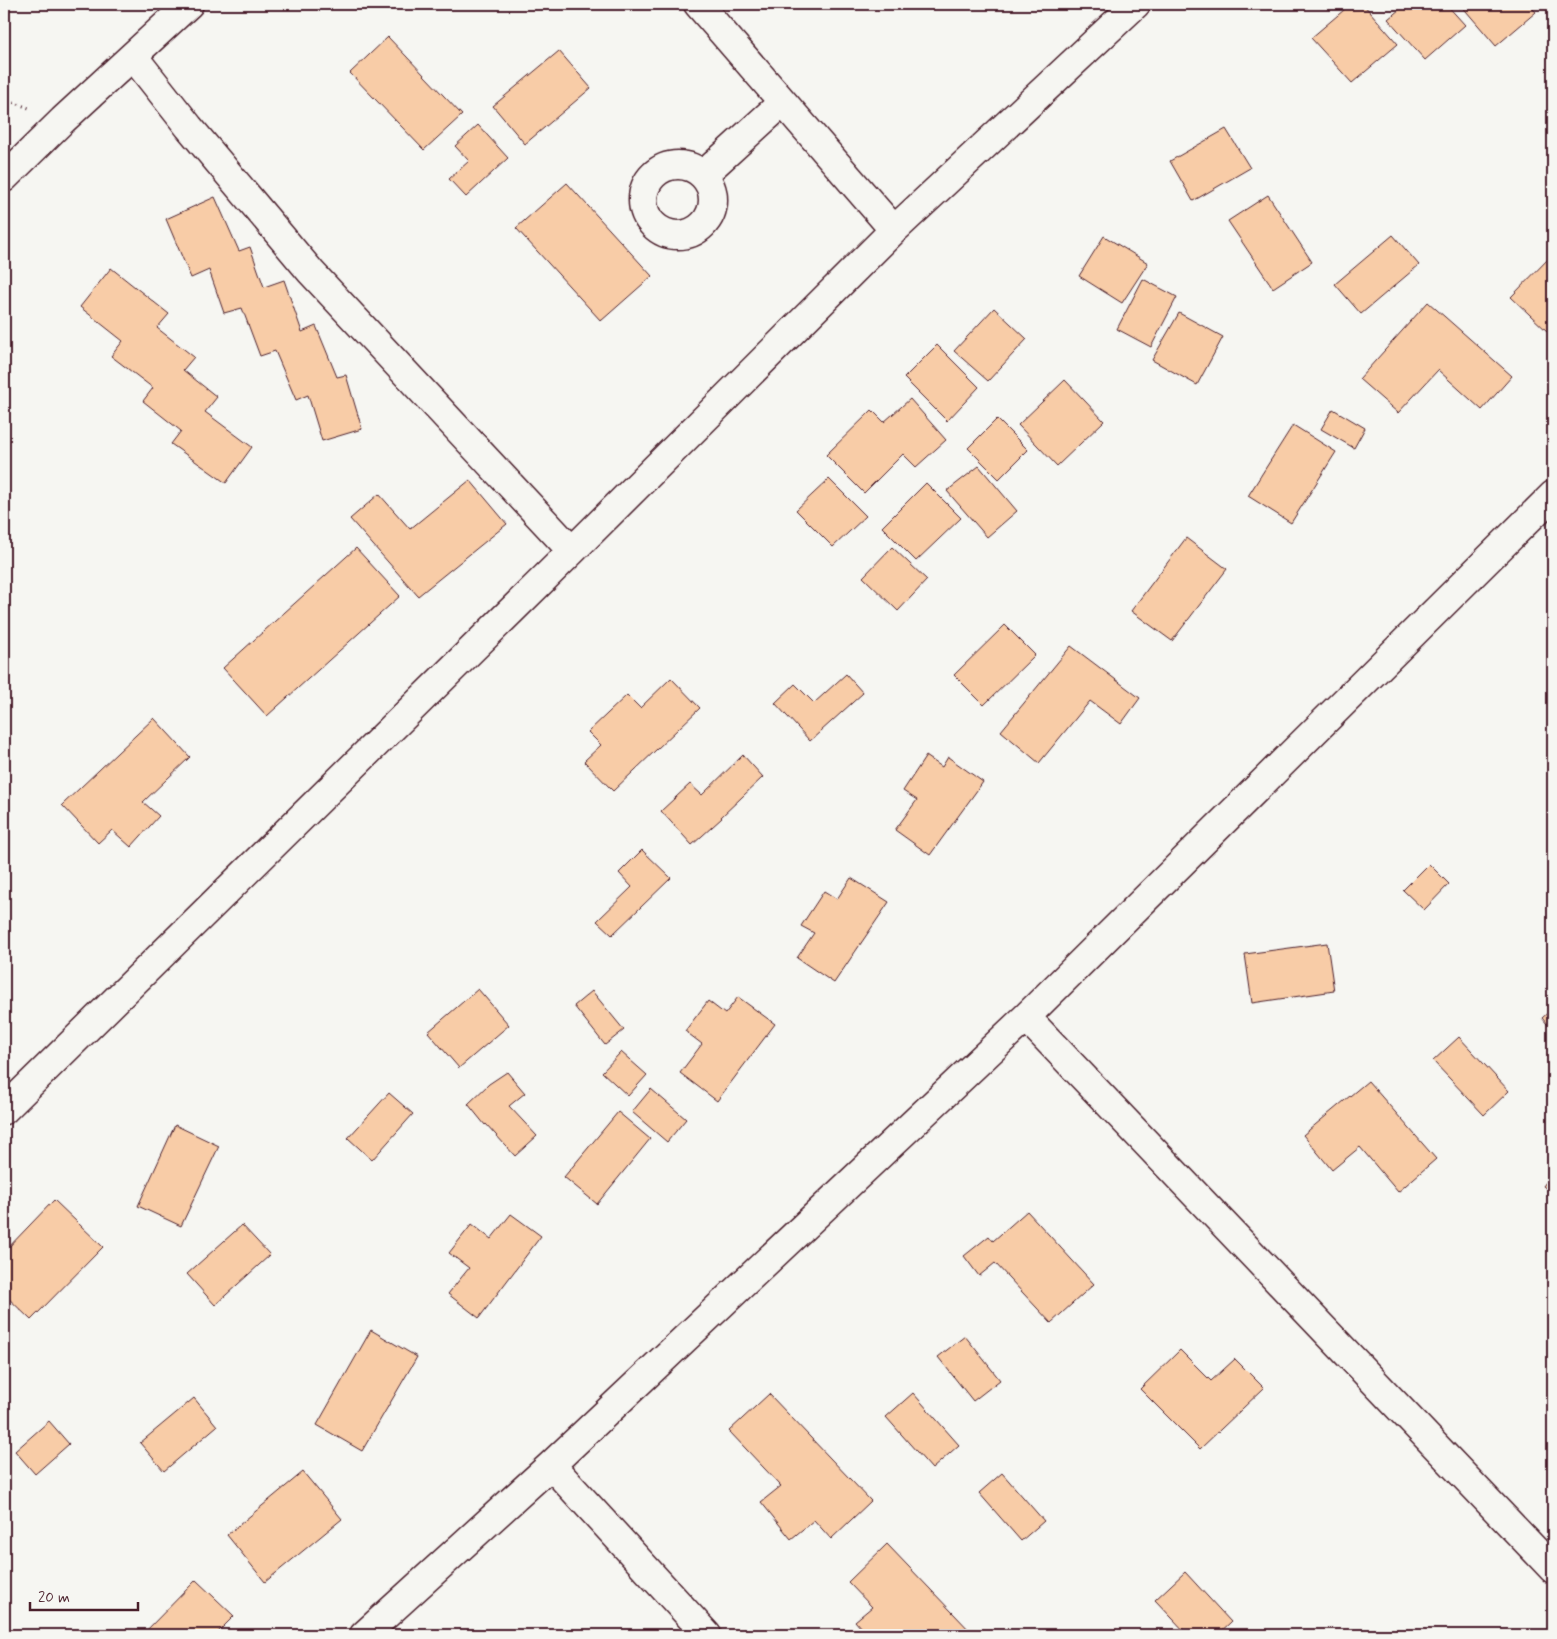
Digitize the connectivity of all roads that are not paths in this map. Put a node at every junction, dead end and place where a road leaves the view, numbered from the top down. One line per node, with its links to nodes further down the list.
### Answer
1 (189, 4): 4 (street)
2 (698, 4): 5 (street)
3 (1136, 4): 8 (street)
4 (133, 56): 7 (street); 10 (street)
5 (783, 102): 6 (street); 8 (street)
6 (703, 175)
7 (4, 178)
8 (894, 230): 10 (street)
9 (1553, 495): 11 (street)
10 (572, 551): 12 (street)
11 (1026, 1017): 13 (street); 14 (street)
12 (4, 1110)
13 (551, 1465): 15 (street); 16 (street)
14 (1553, 1570)
15 (364, 1635)
16 (707, 1635)

